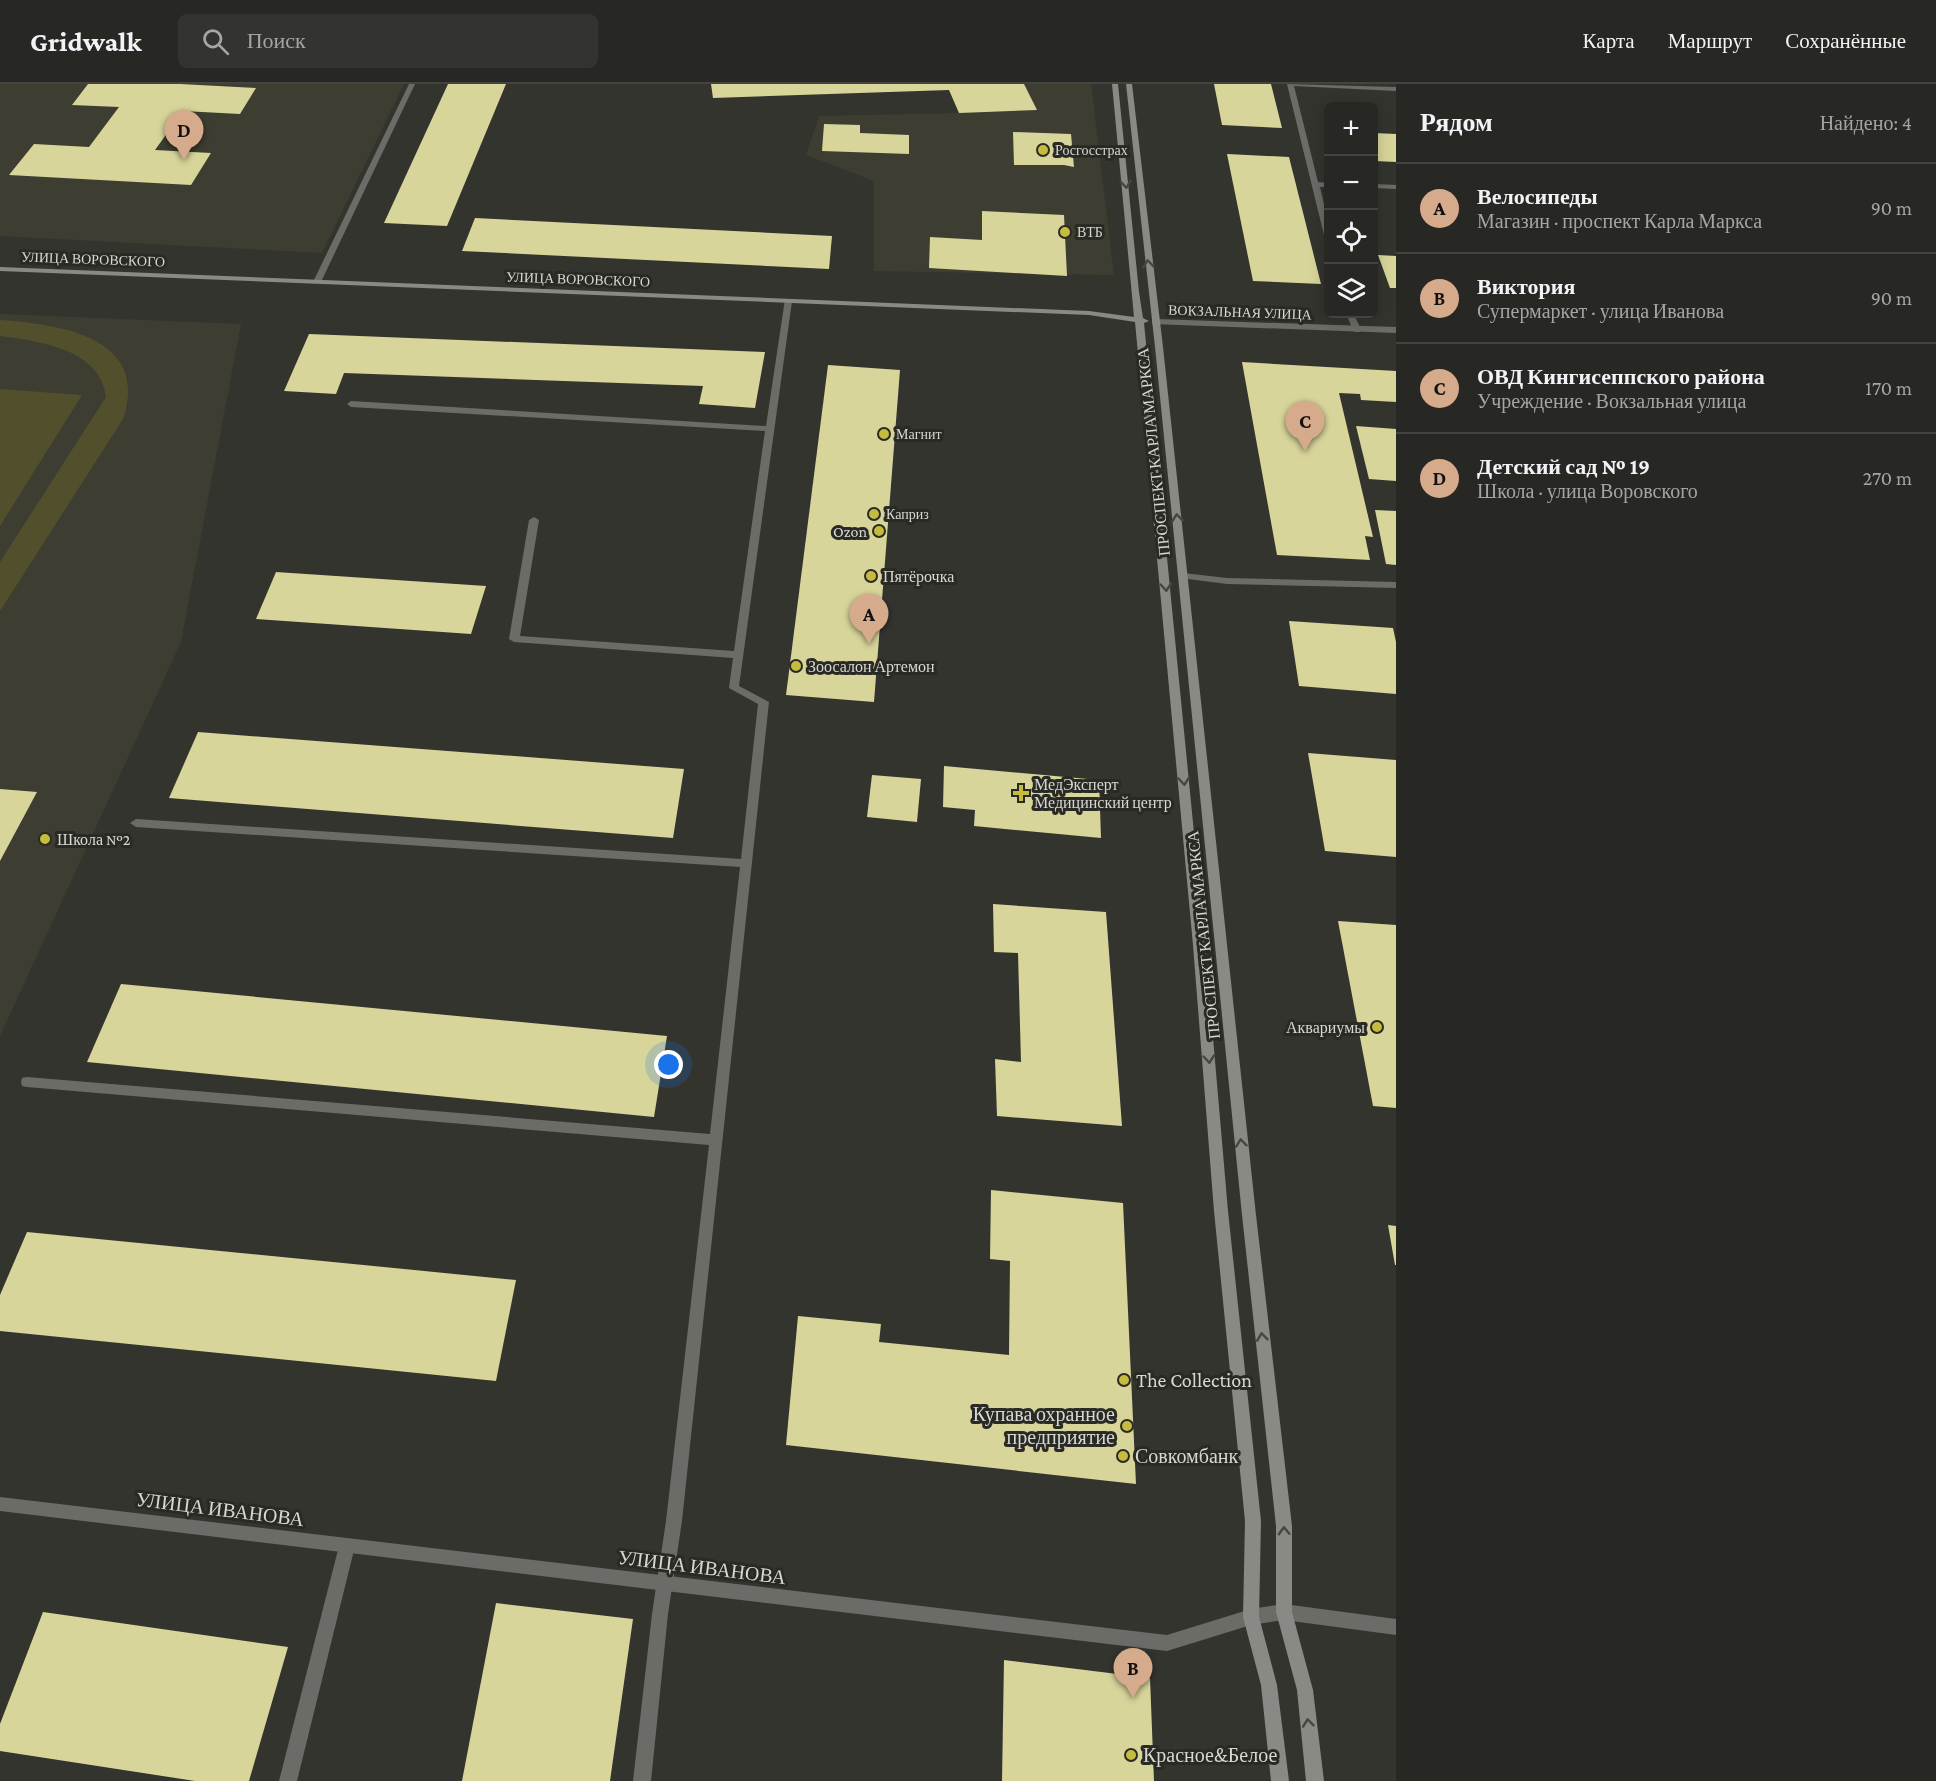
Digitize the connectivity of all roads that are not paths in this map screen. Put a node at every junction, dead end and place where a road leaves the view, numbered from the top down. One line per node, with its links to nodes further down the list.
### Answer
1 (412, 84): 12 (street)
2 (1115, 84): 15 (main road, one-way to 15)
3 (1129, 84): 16 (main road, ПРОСПЕКТ КАРЛА МАРКСА, one-way to 3)
4 (1290, 84): 5 (street); 6 (street)
5 (1396, 89)
6 (1315, 184): 7 (street); 10 (street)
7 (1324, 185)
8 (1378, 186): 9 (street)
9 (1396, 187)
10 (1324, 217)
11 (0, 269): 12 (main road, УЛИЦА ВОРОВСКОГО)
12 (317, 282): 13 (main road, УЛИЦА ВОРОВСКОГО)
13 (788, 301): 15 (main road, УЛИЦА ВОРОВСКОГО); 20 (street)
14 (1352, 318): 17 (street)
15 (1138, 320): 16 (main road, УЛИЦА ВОРОВСКОГО); 33 (main road, one-way to 33)
16 (1155, 322): 17 (street, ВОКЗАЛЬНАЯ УЛИЦА); 22 (main road, ПРОСПЕКТ КАРЛА МАРКСА, one-way to 16)
17 (1357, 330): 18 (street, ВОКЗАЛЬНАЯ УЛИЦА)
18 (1396, 330)
19 (351, 404): 20 (street)
20 (771, 429): 24 (street)
21 (534, 520): 24 (street)
22 (1183, 576): 23 (street); 32 (main road, ПРОСПЕКТ КАРЛА МАРКСА, one-way to 22)
23 (1396, 585)
24 (739, 655): 26 (street)
25 (136, 822): 26 (street)
26 (746, 863): 28 (street)
27 (27, 1082): 28 (street)
28 (715, 1140): 31 (street)
29 (0, 1504): 30 (street, УЛИЦА ИВАНОВА)
30 (347, 1546): 31 (street, УЛИЦА ИВАНОВА); 35 (street)
31 (665, 1584): 33 (street, УЛИЦА ИВАНОВА); 36 (street)
32 (1284, 1612): 33 (street, УЛИЦА ИВАНОВА); 34 (street, УЛИЦА ИВАНОВА); 38 (main road, ПРОСПЕКТ КАРЛА МАРКСА, one-way to 32)
33 (1251, 1617): 37 (main road)
34 (1396, 1627)
35 (288, 1781)
36 (642, 1781)
37 (1280, 1781)
38 (1315, 1781)

